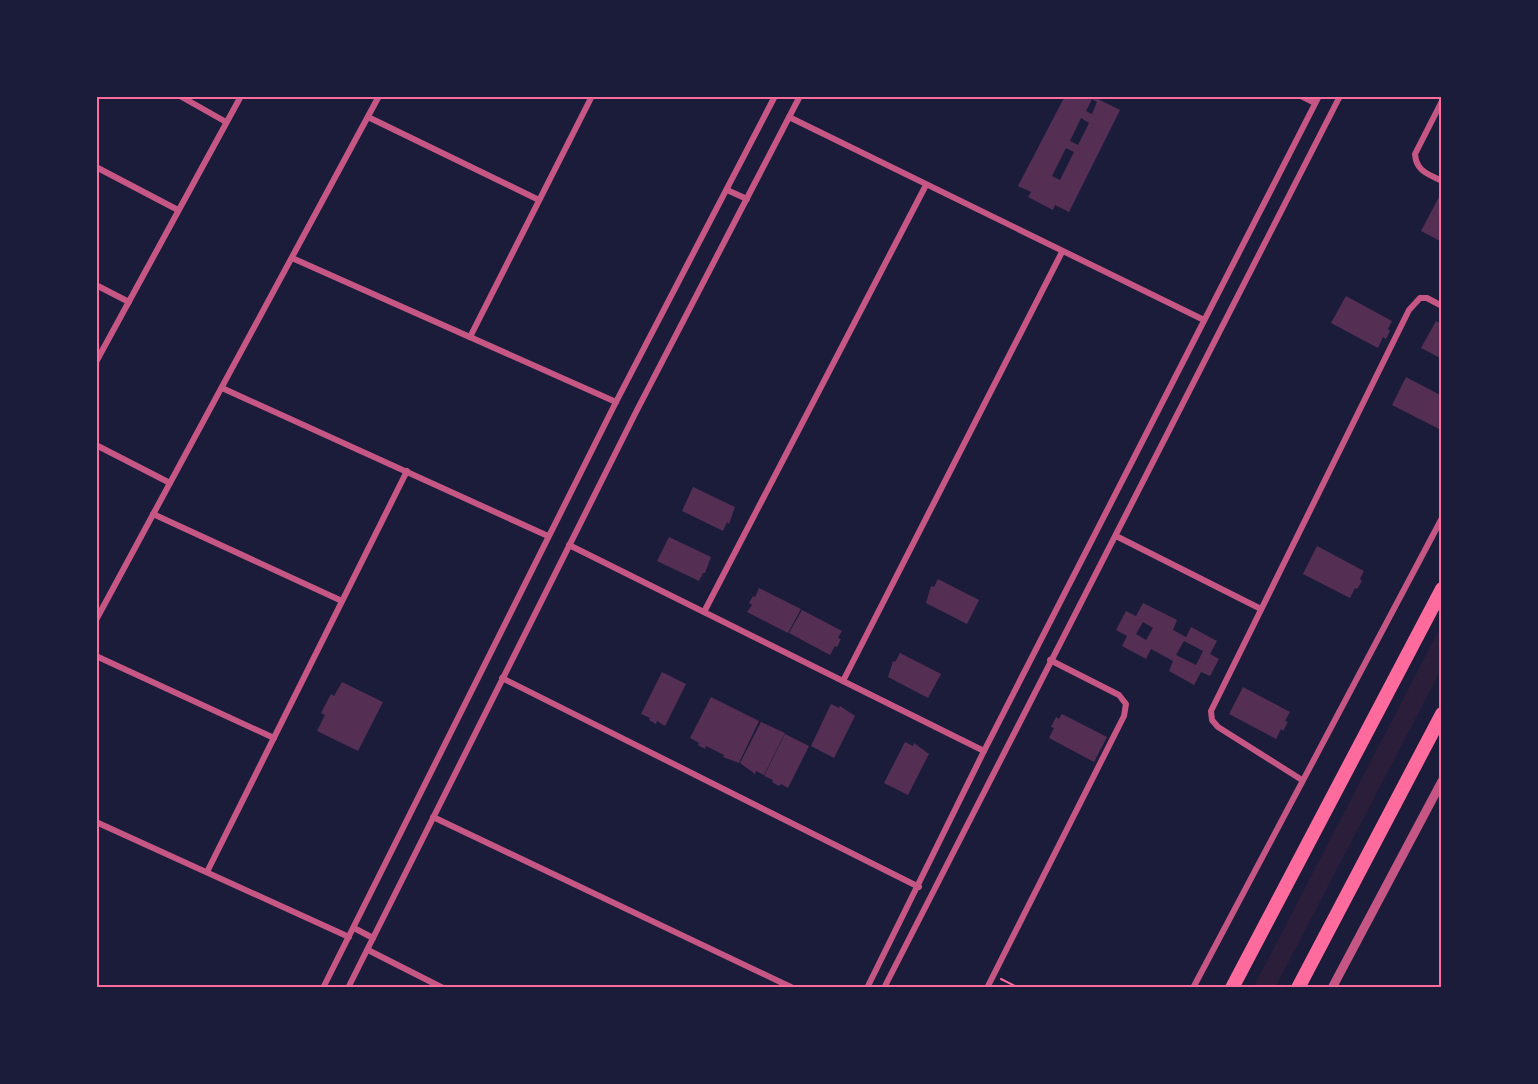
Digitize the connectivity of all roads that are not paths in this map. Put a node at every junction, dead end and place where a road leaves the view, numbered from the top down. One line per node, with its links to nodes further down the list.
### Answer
1 (180, 96): 14 (street)
2 (240, 96): 14 (street)
3 (379, 96): 12 (street)
4 (592, 96): 20 (street)
5 (775, 96): 18 (street)
6 (800, 96): 13 (street)
7 (1301, 96): 11 (street)
8 (1319, 96): 11 (street)
9 (1340, 96): 38 (street)
10 (1442, 101): 16 (street)
11 (1315, 103): 27 (street)
12 (368, 117): 20 (street); 23 (street)
13 (789, 117): 17 (street); 19 (street)
14 (226, 123): 21 (street)
15 (96, 167): 21 (street)
16 (1442, 181)
17 (926, 184): 22 (street); 43 (street)
18 (727, 190): 19 (street); 31 (street)
19 (747, 199): 39 (street)
20 (539, 200): 28 (street)
21 (178, 210): 25 (street)
22 (1062, 252): 27 (street); 48 (street)
23 (292, 258): 28 (street); 30 (street)
24 (96, 285): 25 (street)
25 (129, 302): 29 (street)
26 (1442, 306): 42 (street)
27 (1204, 320): 51 (street)
28 (470, 337): 31 (street)
29 (96, 362)
30 (222, 387): 33 (street); 34 (street)
31 (616, 402): 37 (street)
32 (96, 445): 34 (street)
33 (407, 471): 37 (street); 41 (street)
34 (170, 483): 35 (street)
35 (153, 514): 41 (street); 44 (street)
36 (1442, 518): 52 (street)
37 (548, 536): 58 (street)
38 (1116, 536): 42 (street); 46 (street)
39 (569, 545): 43 (street); 47 (street)
40 (1442, 589): 72 (highway)
41 (342, 601): 50 (street)
42 (1261, 609): 52 (street)
43 (704, 612): 48 (street)
44 (96, 620)
45 (96, 656): 50 (street)
46 (1050, 660): 63 (street); 70 (street)
47 (502, 678): 54 (street); 57 (street)
48 (843, 681): 51 (street)
49 (1442, 714): 73 (highway)
50 (274, 738): 56 (street)
51 (984, 751): 57 (street)
52 (1302, 780): 71 (street)
53 (1442, 781): 74 (street)
54 (433, 817): 60 (street); 67 (street)
55 (96, 822): 56 (street)
56 (207, 872): 59 (street)
57 (918, 887): 62 (street)
58 (354, 928): 59 (street); 60 (street)
59 (350, 937): 64 (street)
60 (373, 938): 61 (street)
61 (368, 950): 65 (street); 66 (street)
62 (877, 969): 63 (street); 68 (street)
63 (891, 976): 69 (street)
64 (323, 988)
65 (348, 988)
66 (443, 988)
67 (793, 988)
68 (867, 988)
69 (884, 988)
70 (987, 988)
71 (1193, 988)
72 (1232, 988)
73 (1298, 988)
74 (1332, 988)

